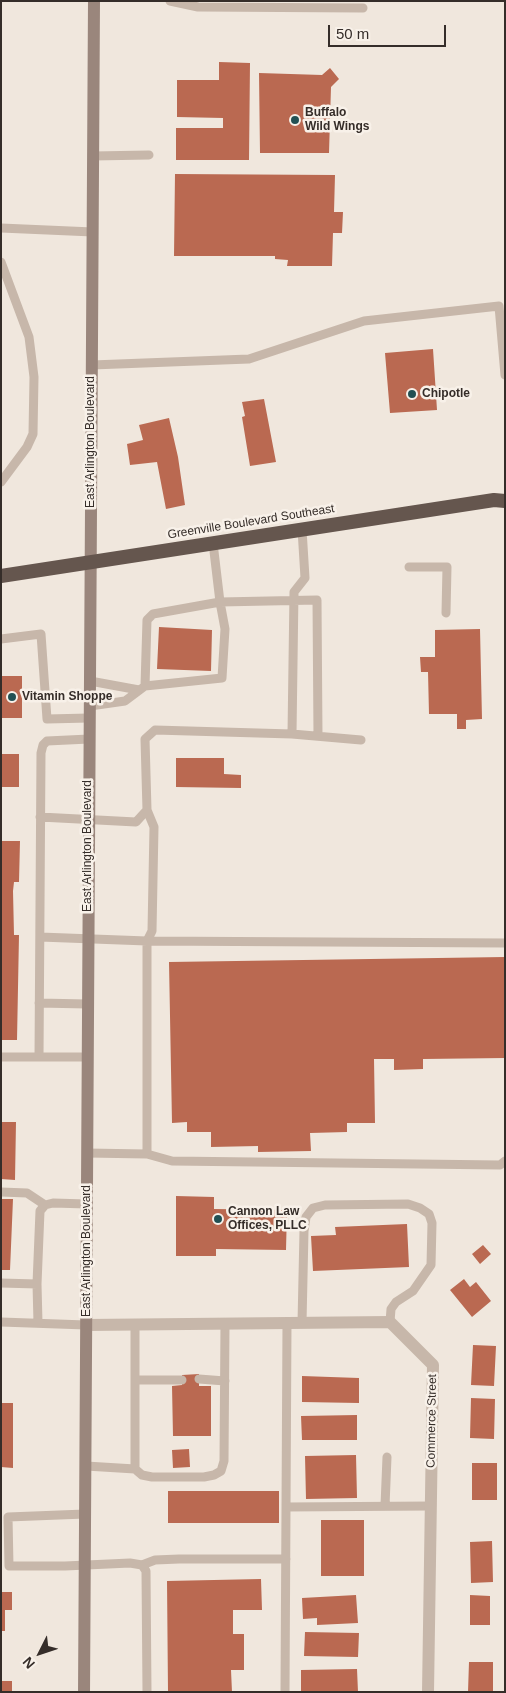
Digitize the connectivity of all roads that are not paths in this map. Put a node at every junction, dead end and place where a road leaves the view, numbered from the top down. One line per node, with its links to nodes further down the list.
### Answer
1 (94, 1): 6 (main road, East Arlington Boulevard)
2 (170, 1): 3 (lane)
3 (256, 4): 4 (lane)
4 (362, 8)
5 (149, 155): 6 (lane)
6 (93, 156): 8 (main road, East Arlington Boulevard)
7 (1, 228): 8 (lane)
8 (93, 232): 11 (main road, East Arlington Boulevard)
9 (1, 262): 13 (lane)
10 (502, 306): 11 (lane); 12 (lane)
11 (92, 365): 17 (main road, East Arlington Boulevard)
12 (505, 374)
13 (1, 482)
14 (505, 501): 15 (highway, Greenville Boulevard Southeast)
15 (302, 529): 16 (highway, Greenville Boulevard Southeast); 20 (lane)
16 (213, 543): 17 (highway, Greenville Boulevard Southeast); 21 (lane)
17 (90, 561): 19 (highway, Greenville Boulevard Southeast); 24 (main road, East Arlington Boulevard)
18 (408, 567): 22 (lane)
19 (1, 576)
20 (293, 599): 21 (lane); 27 (lane); 28 (lane)
21 (220, 602): 25 (lane); 25 (lane)
22 (446, 613)
23 (1, 639): 26 (lane)
24 (90, 681): 25 (lane); 26 (main road, East Arlington Boulevard)
25 (142, 688): 26 (lane)
26 (89, 712): 29 (main road, East Arlington Boulevard)
27 (292, 734): 28 (lane); 31 (lane)
28 (318, 736): 30 (lane)
29 (89, 739): 32 (lane); 33 (main road, East Arlington Boulevard)
30 (361, 740)
31 (148, 810): 33 (lane); 36 (lane)
32 (40, 817): 33 (lane); 34 (lane)
33 (88, 821): 35 (main road, East Arlington Boulevard)
34 (40, 937): 35 (lane); 38 (lane)
35 (88, 940): 36 (lane); 39 (main road, East Arlington Boulevard)
36 (147, 941): 37 (lane); 44 (lane)
37 (505, 943)
38 (39, 1003): 39 (lane); 41 (lane)
39 (87, 1004): 42 (main road, East Arlington Boulevard)
40 (1, 1057): 41 (lane)
41 (39, 1057): 42 (lane)
42 (87, 1057): 43 (main road, East Arlington Boulevard)
43 (87, 1153): 44 (lane); 47 (main road, East Arlington Boulevard)
44 (148, 1154): 45 (lane)
45 (505, 1161)
46 (1, 1192): 48 (lane)
47 (87, 1204): 48 (lane); 58 (main road, East Arlington Boulevard)
48 (45, 1205): 50 (lane)
49 (1, 1283): 50 (lane)
50 (37, 1284): 53 (lane)
51 (1, 1322): 53 (lane)
52 (390, 1322): 55 (street); 55 (lane); 67 (street, Commerce Street)
53 (38, 1323): 58 (lane)
54 (287, 1323): 55 (street); 57 (street); 68 (lane)
55 (302, 1323)
56 (135, 1324): 57 (street); 58 (street); 59 (lane)
57 (225, 1324): 62 (lane)
58 (86, 1325): 64 (main road, East Arlington Boulevard)
59 (135, 1380): 60 (lane); 65 (lane)
60 (182, 1380)
61 (199, 1380): 62 (lane)
62 (225, 1380): 65 (lane)
63 (387, 1457): 66 (lane)
64 (86, 1466): 65 (lane); 69 (main road, East Arlington Boulevard)
65 (135, 1469)
66 (385, 1506): 67 (lane); 68 (lane)
67 (431, 1506): 76 (street, Commerce Street)
68 (286, 1507): 70 (lane)
69 (86, 1514): 72 (main road, East Arlington Boulevard); 72 (lane)
70 (286, 1558): 71 (lane); 75 (lane)
71 (142, 1565): 72 (lane); 74 (lane)
72 (85, 1566): 73 (main road, East Arlington Boulevard)
73 (84, 1692)
74 (147, 1692)
75 (285, 1692)
76 (428, 1692)

